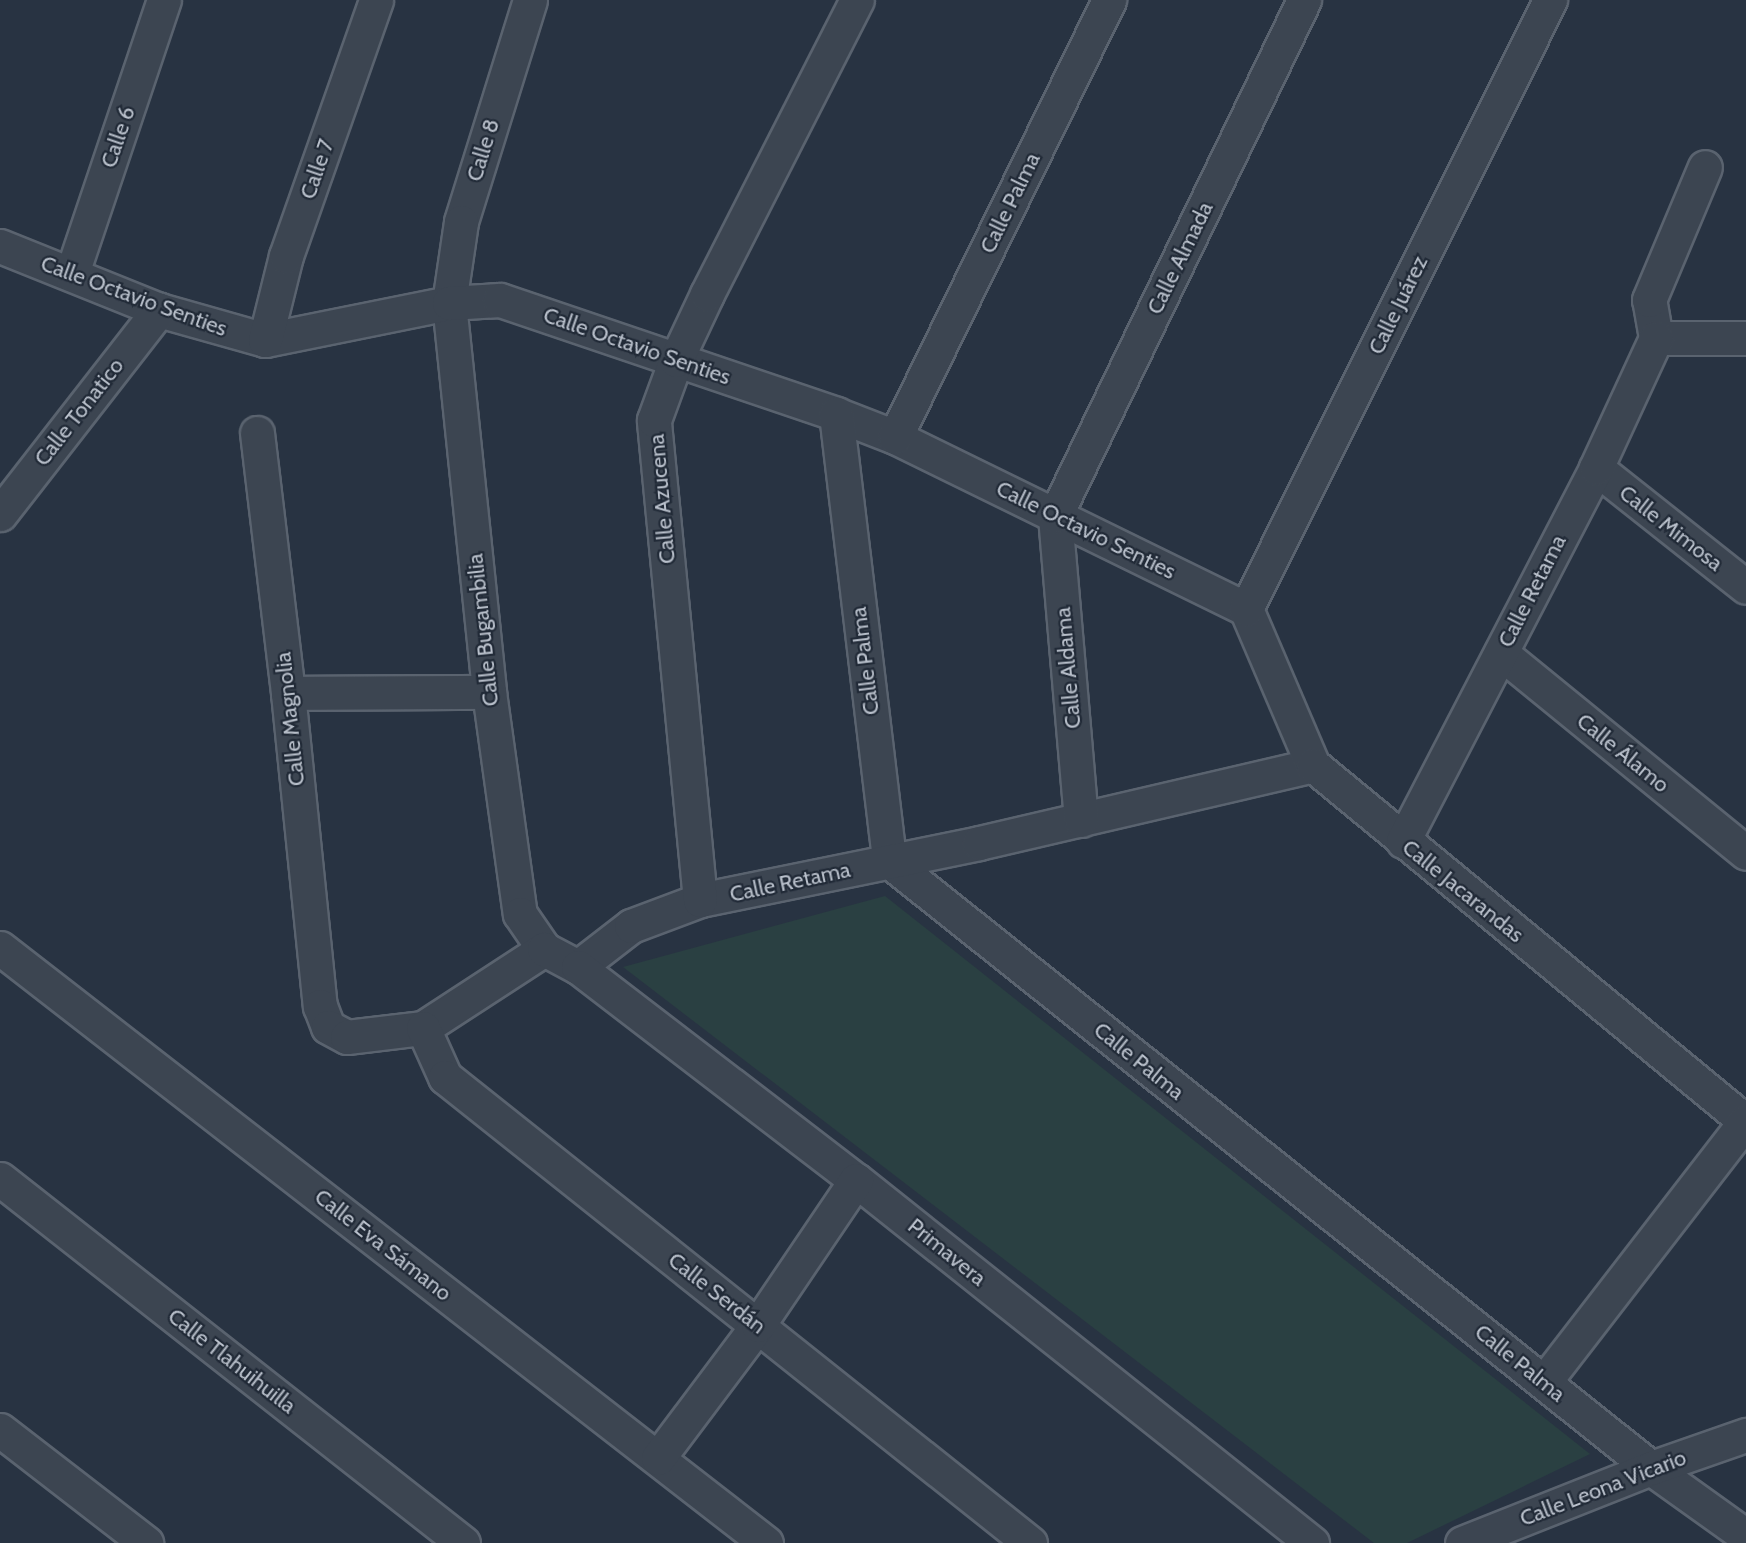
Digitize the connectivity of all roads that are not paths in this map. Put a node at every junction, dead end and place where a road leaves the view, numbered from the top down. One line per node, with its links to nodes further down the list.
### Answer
1 (164, 0): 10 (street, Calle 6)
2 (376, 0): 15 (street, Calle 7)
3 (530, 0): 11 (street, Calle 8)
4 (857, 0): 16 (street, Calle Azucena)
5 (1109, 0): 19 (street, Calle Palma)
6 (1304, 0): 22 (street, Calle Almada)
7 (1550, 0): 24 (street, Calle Juárez)
8 (1705, 167): 13 (street)
9 (0, 246): 10 (street, Calle Octavio Senties)
10 (72, 273): 12 (street, Calle Octavio Senties)
11 (449, 303): 15 (street, Calle Octavio Senties); 16 (street, Calle Octavio Senties); 26 (street, Calle Bugambilia)
12 (159, 310): 15 (street, Calle Octavio Senties); 21 (street, Calle Tonatico)
13 (1656, 338): 14 (street); 20 (street, Calle Retama)
14 (1746, 338)
15 (265, 340)
16 (676, 360): 17 (street, Calle Octavio Senties); 33 (street, Calle Azucena)
17 (836, 414): 19 (street, Calle Octavio Senties); 32 (street, Calle Palma)
18 (257, 433): 27 (street, Calle Magnolia)
19 (895, 437): 22 (street, Calle Octavio Senties)
20 (1596, 468): 23 (street, Calle Mimosa); 25 (street, Calle Retama)
21 (0, 514)
22 (1055, 516): 24 (street, Calle Octavio Senties); 29 (street, Calle Aldama)
23 (1746, 587)
24 (1246, 609): 28 (street, Calle Jacarandas)
25 (1501, 653): 30 (street, Calle Retama); 31 (street, Calle Álamo)
26 (489, 692): 27 (street); 35 (street, Calle Bugambilia)
27 (288, 693): 37 (street, Calle Magnolia)
28 (1313, 765): 29 (street, Calle Retama); 30 (street, Calle Jacarandas)
29 (1081, 820): 32 (street, Calle Retama)
30 (1402, 842): 38 (street, Calle Jacarandas)
31 (1746, 853)
32 (889, 861): 33 (street, Calle Retama); 42 (street, Calle Palma)
33 (700, 900): 36 (street, Calle Retama)
34 (0, 948): 45 (street, Calle Eva Sámano)
35 (544, 949): 36 (street); 37 (street)
36 (578, 967): 40 (street, Primavera)
37 (423, 1028): 41 (street, Calle Serdán)
38 (1746, 1122): 42 (street)
39 (0, 1179): 49 (street, Calle Tlahuihuilla)
40 (856, 1180): 41 (street); 52 (street, Primavera)
41 (758, 1325): 45 (street); 51 (street, Calle Serdán)
42 (1544, 1382): 46 (street, Calle Palma)
43 (0, 1430): 48 (street)
44 (1746, 1435): 46 (street, Calle Leona Vicario)
45 (658, 1458): 50 (street, Calle Eva Sámano)
46 (1652, 1468): 47 (street, Calle Palma); 53 (street, Calle Leona Vicario)
47 (1746, 1536)
48 (146, 1543)
49 (463, 1543)
50 (766, 1543)
51 (1030, 1543)
52 (1312, 1543)
53 (1462, 1543)

